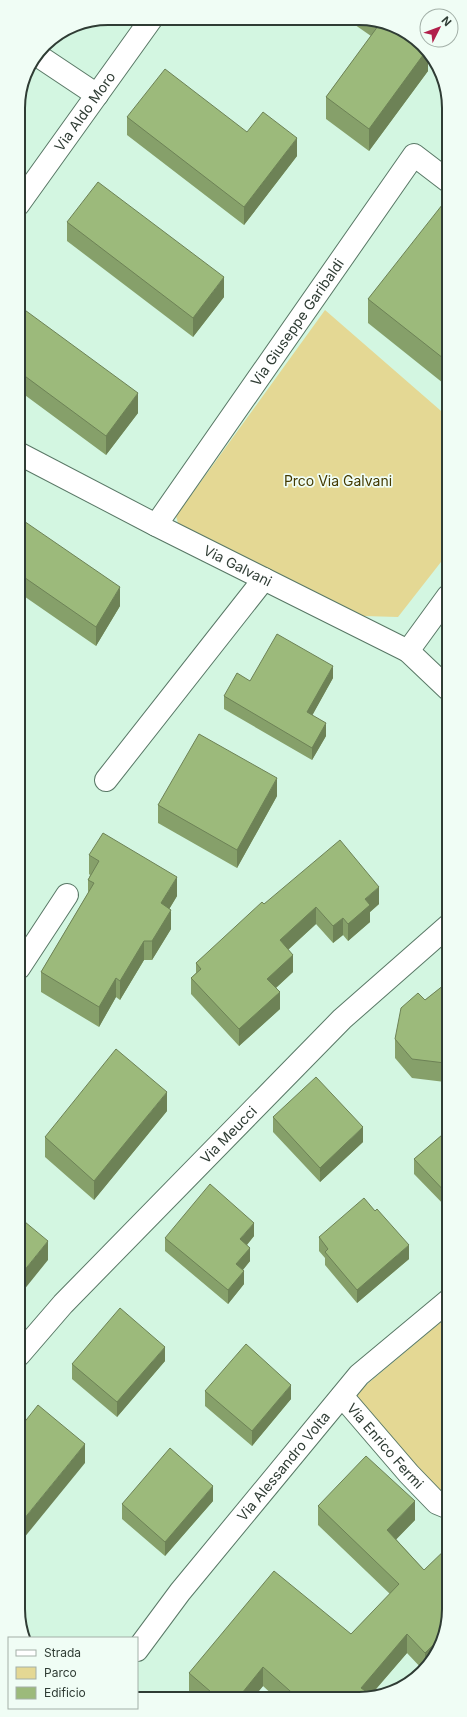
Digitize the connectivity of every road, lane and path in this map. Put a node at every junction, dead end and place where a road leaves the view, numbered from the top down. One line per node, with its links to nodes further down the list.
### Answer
1 (147, 25): 3 (street, Via Aldo Moro)
2 (42, 58): 3 (street)
3 (97, 95): 5 (street, Via Aldo Moro)
4 (442, 176): 7 (street, Via Giuseppe Garibaldi)
5 (25, 195)
6 (25, 458): 7 (street, Via Galvani)
7 (156, 525): 8 (street, Via Galvani)
8 (264, 579): 10 (street, Via Galvani); 12 (street)
9 (442, 604): 10 (street)
10 (408, 651): 11 (street, Via Galvani)
11 (442, 684)
12 (106, 780)
13 (67, 895): 15 (street)
14 (442, 930): 17 (street, Via Meucci)
15 (25, 958)
16 (442, 1306): 18 (street, Via Alessandro Volta)
17 (25, 1348)
18 (342, 1396): 19 (street, Via Enrico Fermi); 20 (street, Via Alessandro Volta)
19 (442, 1505)
20 (138, 1649)

